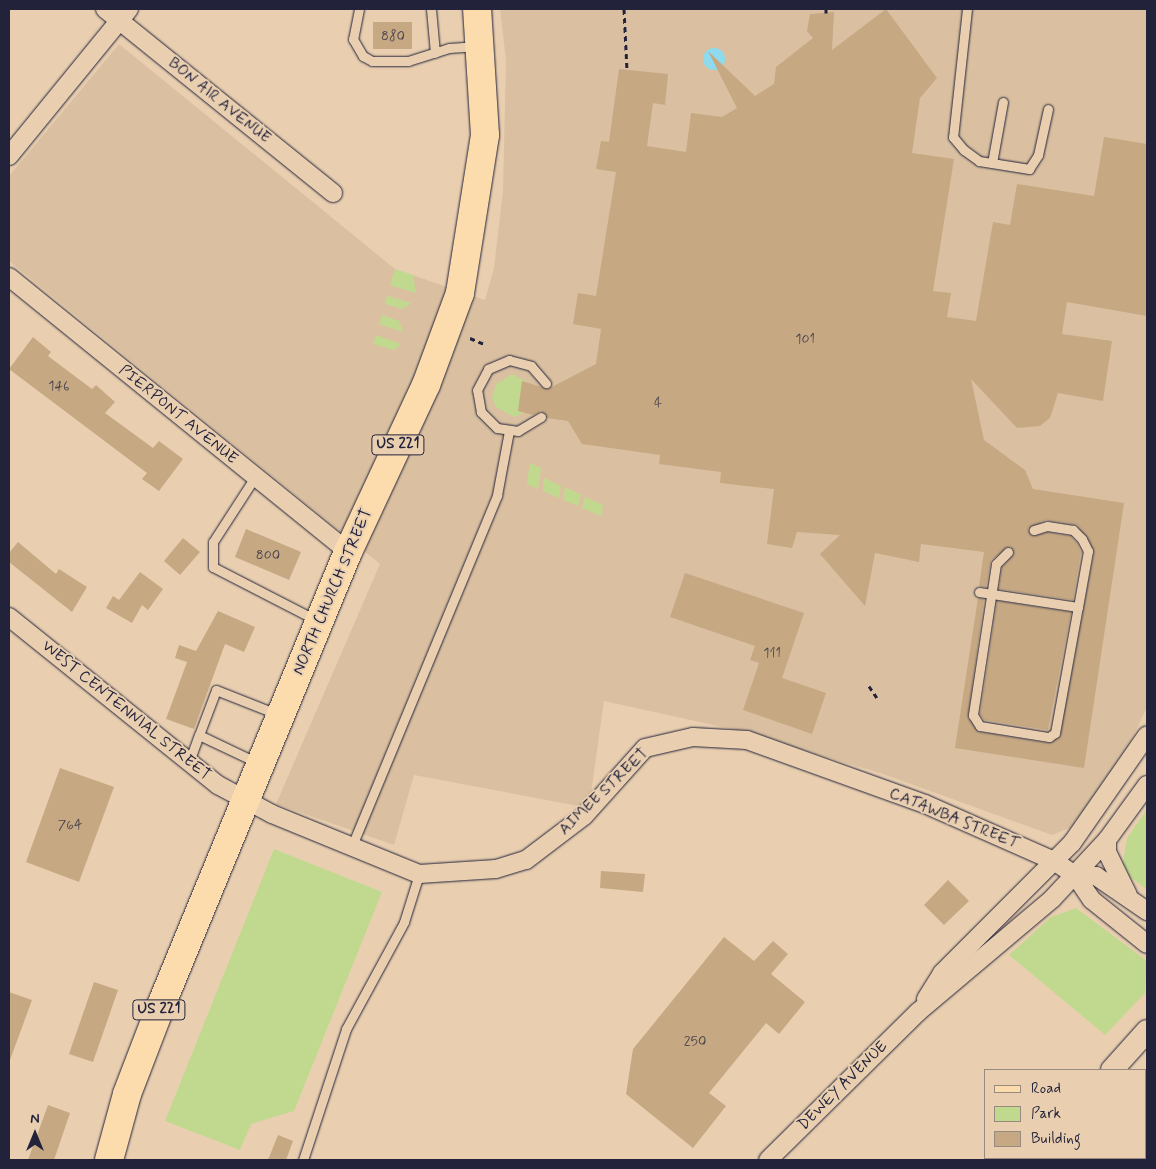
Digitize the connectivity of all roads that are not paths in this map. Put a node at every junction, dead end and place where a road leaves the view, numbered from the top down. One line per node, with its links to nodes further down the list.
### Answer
1 (105, 9): 6 (street, BON AIR AVENUE)
2 (359, 9): 8 (lane)
3 (431, 9): 8 (lane)
4 (477, 9): 7 (main road, NORTH CHURCH STREET / US 221)
5 (967, 9): 12 (lane)
6 (124, 14): 11 (street); 13 (street, BON AIR AVENUE)
7 (480, 46): 8 (lane); 20 (main road, NORTH CHURCH STREET / US 221)
8 (435, 54)
9 (1003, 102): 12 (lane)
10 (1048, 109): 12 (lane)
11 (9, 156)
12 (992, 163)
13 (333, 193)
14 (9, 277): 18 (street, PIERPONT AVENUE)
15 (546, 383): 17 (lane)
16 (541, 417): 17 (lane)
17 (508, 431): 36 (lane)
18 (255, 477): 20 (street, PIERPONT AVENUE); 26 (lane)
19 (1034, 530): 24 (lane)
20 (348, 552): 26 (main road, NORTH CHURCH STREET / US 221)
21 (1008, 552): 23 (lane)
22 (979, 592): 23 (lane)
23 (992, 594): 24 (lane); 24 (lane)
24 (1078, 607)
25 (9, 617): 30 (street, WEST CENTENNIAL STREET)
26 (320, 622): 27 (main road, NORTH CHURCH STREET / US 221)
27 (281, 716): 28 (lane); 31 (main road, NORTH CHURCH STREET / US 221)
28 (200, 735): 30 (lane); 31 (lane)
29 (1147, 735): 37 (street, DEWEY AVENUE)
30 (189, 762): 34 (street, WEST CENTENNIAL STREET)
31 (261, 764): 34 (main road, NORTH CHURCH STREET / US 221)
32 (829, 770): 37 (street, CATAWBA STREET); 38 (street, AIMEE STREET)
33 (1147, 785): 35 (street, DEWEY AVENUE)
34 (246, 800): 36 (street, AIMEE STREET); 46 (main road, NORTH CHURCH STREET / US 221)
35 (1107, 840): 39 (street, DEWEY AVENUE); 40 (street, CATAWBA STREET)
36 (351, 848): 38 (street, AIMEE STREET)
37 (1054, 861): 39 (street, CATAWBA STREET); 43 (street, DEWEY AVENUE)
38 (419, 874): 47 (lane)
39 (1075, 875): 40 (street, CATAWBA STREET); 42 (street, CATAWBA STREET); 43 (street, DEWEY AVENUE)
40 (1128, 896): 41 (street, CATAWBA STREET)
41 (1147, 911)
42 (1147, 944)
43 (918, 1012): 48 (street, DEWEY AVENUE)
44 (1147, 1031): 45 (street)
45 (1113, 1069)
46 (109, 1160)
47 (303, 1160)
48 (768, 1160)

